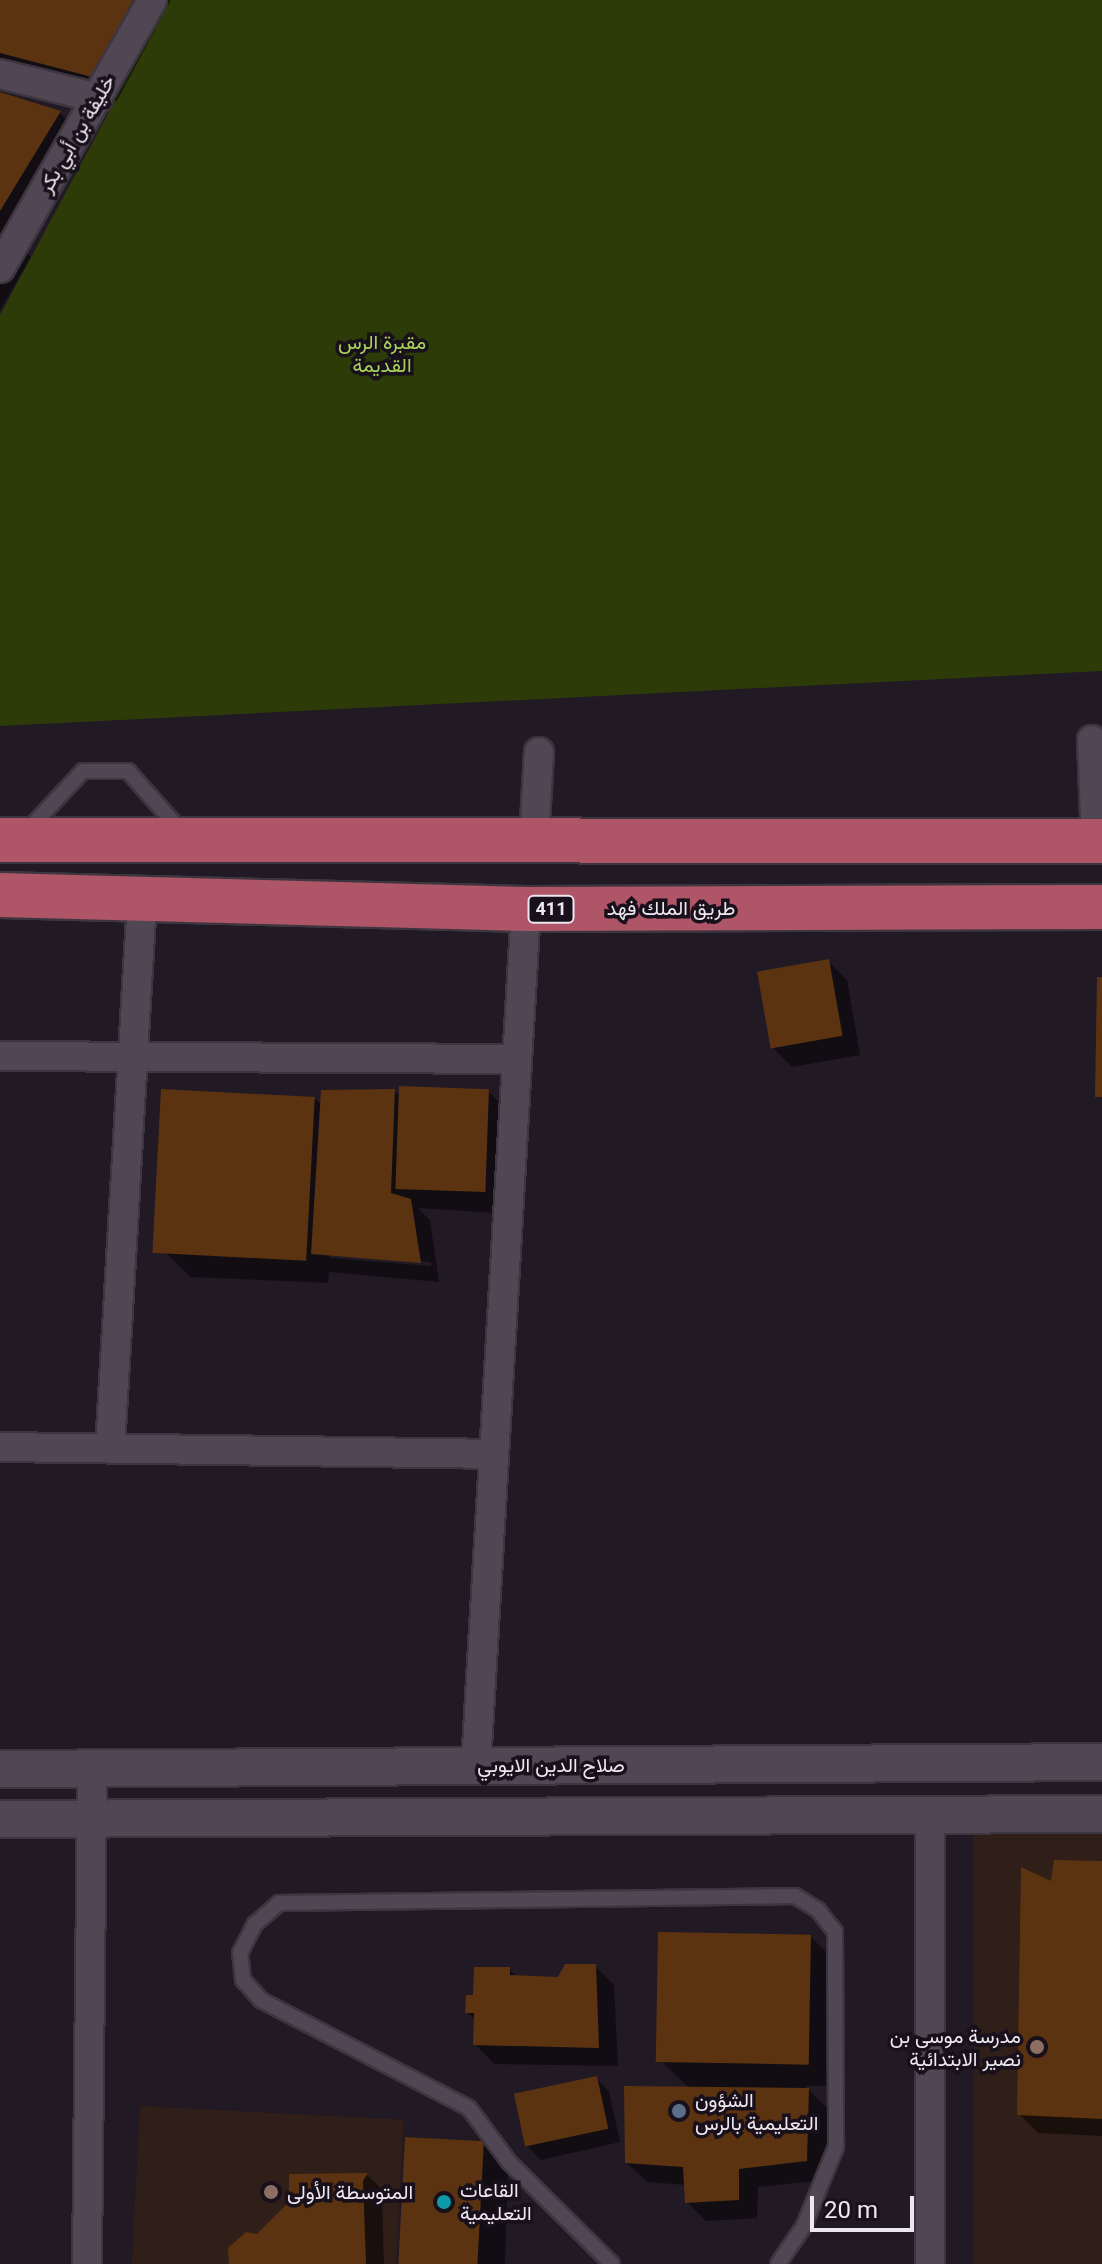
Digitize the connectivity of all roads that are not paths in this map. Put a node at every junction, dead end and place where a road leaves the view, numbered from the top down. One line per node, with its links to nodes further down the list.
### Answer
1 (152, 0): 3 (street, خليفة بن أبي بكر)
2 (0, 74): 3 (street)
3 (98, 98): 4 (street, خليفة بن أبي بكر)
4 (0, 268)
5 (1092, 740): 11 (street)
6 (539, 752): 10 (street)
7 (10, 840): 8 (main road); 9 (lane)
8 (132, 840): 9 (main road); 13 (main road)
9 (189, 840): 10 (main road)
10 (534, 841): 11 (main road)
11 (1099, 841)
12 (0, 895): 13 (main road, طريق الملك فهد / 411)
13 (136, 899): 15 (main road, طريق الملك فهد / 411); 17 (street)
14 (1102, 907): 15 (main road, طريق الملك فهد / 411)
15 (526, 909): 18 (street)
16 (0, 1056): 17 (street)
17 (133, 1058): 18 (street); 20 (street)
18 (517, 1059): 21 (street)
19 (0, 1447): 20 (street)
20 (110, 1448): 21 (street)
21 (493, 1454): 23 (street)
22 (1102, 1762): 23 (street, صلاح الدين الايوبي)
23 (476, 1765): 24 (street, صلاح الدين الايوبي)
24 (92, 1768): 25 (street, صلاح الدين الايوبي); 29 (street)
25 (0, 1769)
26 (930, 1814): 27 (street); 29 (street); 33 (street)
27 (1102, 1814)
28 (0, 1819): 29 (street)
29 (91, 1819): 30 (street)
30 (87, 2264)
31 (612, 2264): 32 (lane)
32 (778, 2264)
33 (930, 2264)

